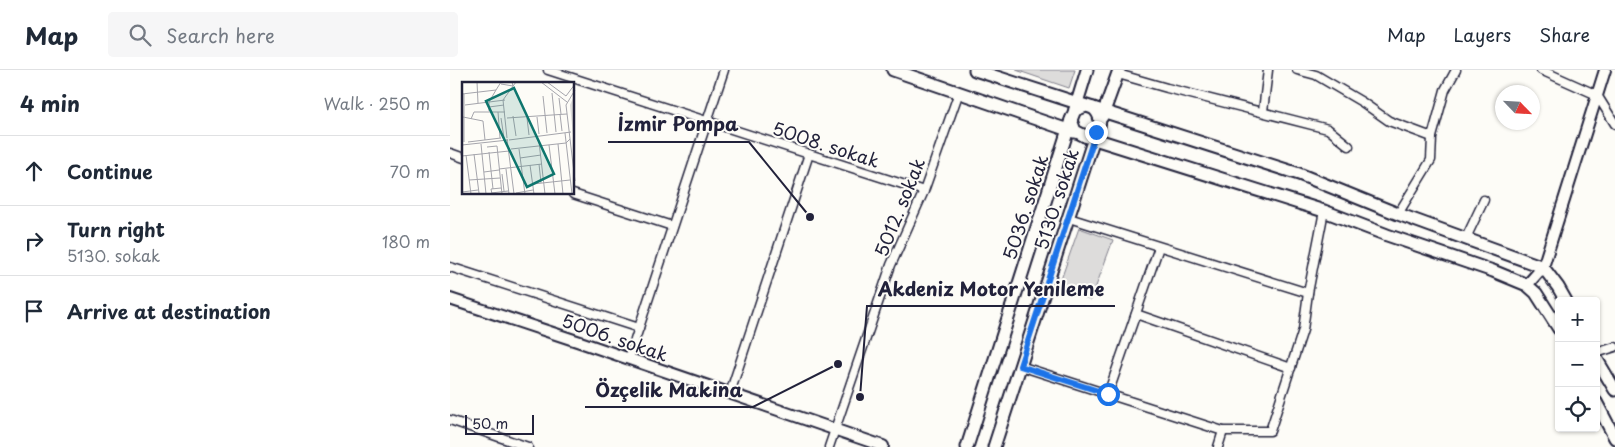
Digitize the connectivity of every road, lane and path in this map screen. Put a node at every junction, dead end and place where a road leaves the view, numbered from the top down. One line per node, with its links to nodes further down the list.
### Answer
1 (548, 70): 16 (street, 5008. sokak)
2 (724, 70): 16 (street)
3 (893, 70): 13 (main road)
4 (975, 70): 17 (main road)
5 (1087, 70): 17 (main road, 5036. sokak)
6 (1268, 70): 15 (street)
7 (1297, 70): 12 (street)
8 (1456, 70): 19 (street)
9 (1542, 70): 14 (street)
10 (1605, 70): 14 (street)
11 (1118, 72): 15 (street); 17 (main road, 5130. sokak)
12 (1318, 72): 19 (street)
13 (959, 92): 17 (main road); 24 (street, 5012. sokak)
14 (1597, 95): 18 (street); 34 (street)
15 (1263, 111): 20 (street)
16 (707, 121): 22 (street, 5008. sokak); 30 (street)
17 (1085, 121): 27 (main road); 28 (main road); 29 (main road, 5130. sokak); 59 (main road, 5036. sokak)
18 (1615, 124)
19 (1432, 137): 28 (street)
20 (1350, 146)
21 (450, 153): 23 (street)
22 (809, 154): 24 (street, 5008. sokak); 49 (street)
23 (462, 157)
24 (924, 191): 53 (street, 5012. sokak)
25 (575, 195): 30 (street)
26 (1484, 200): 31 (street)
27 (1324, 211): 35 (main road); 36 (street)
28 (1398, 214): 31 (main road)
29 (1069, 218): 32 (street); 46 (main road, 5130. sokak)
30 (672, 226): 41 (street)
31 (1466, 238): 34 (main road)
32 (1159, 247): 36 (street); 39 (street)
33 (450, 267): 41 (street)
34 (1543, 267): 35 (street); 37 (main road)
35 (1527, 285): 40 (main road)
36 (1308, 292): 47 (street)
37 (1564, 297)
38 (450, 299): 44 (street, 5006. sokak)
39 (1136, 314): 47 (street); 50 (street)
40 (1555, 323)
41 (639, 328): 44 (street)
42 (1615, 347): 43 (street)
43 (1600, 352)
44 (629, 358): 49 (street, 5006. sokak)
45 (1600, 365): 48 (main road)
46 (1020, 366): 50 (street); 60 (main road, 5130. sokak)
47 (1291, 368): 54 (street)
48 (1615, 390)
49 (730, 393): 53 (street, 5006. sokak)
50 (1108, 394): 54 (street)
51 (1600, 410): 55 (main road)
52 (450, 420): 56 (street)
53 (835, 429): 57 (street, 5012. sokak); 58 (street, 5006. sokak)
54 (1223, 431): 61 (street)
55 (1615, 438)
56 (528, 447)
57 (829, 447)
58 (886, 447)
59 (967, 447)
60 (994, 447)
61 (1218, 447)

